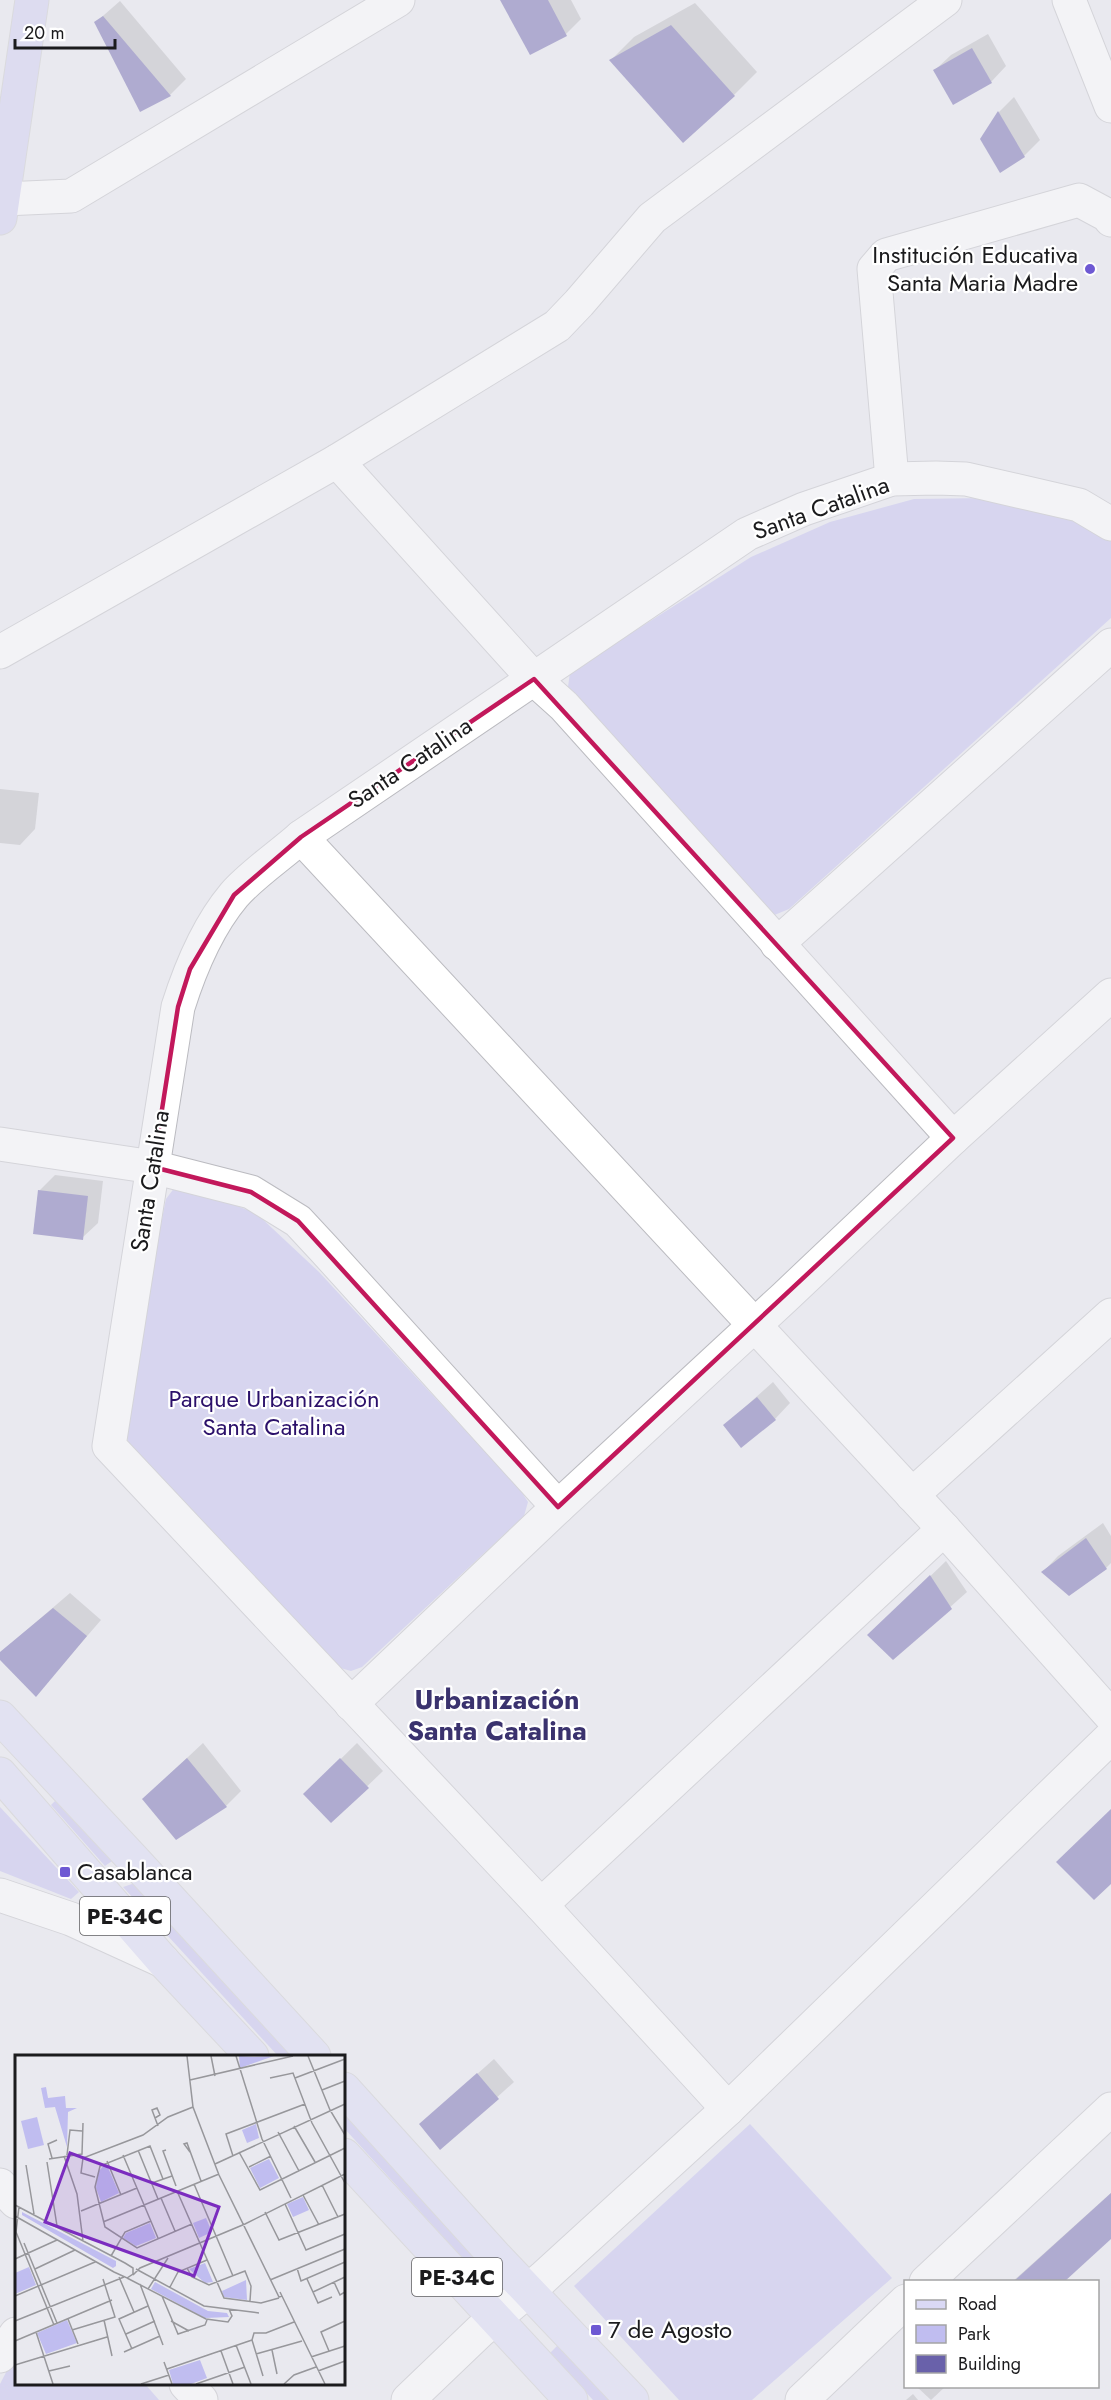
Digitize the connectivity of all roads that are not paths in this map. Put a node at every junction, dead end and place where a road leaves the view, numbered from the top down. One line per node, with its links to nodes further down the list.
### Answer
1 (32, 0): 6 (highway)
2 (398, 0): 6 (street)
3 (945, 0): 8 (street)
4 (1069, 0): 5 (street)
5 (1111, 106)
6 (2, 208)
7 (1109, 217): 9 (street)
8 (337, 461): 12 (street); 13 (street)
9 (892, 479): 10 (street, Santa Catalina); 13 (street, Santa Catalina)
10 (1111, 524)
11 (1111, 645): 15 (street)
12 (0, 652)
13 (534, 679): 14 (street, Santa Catalina); 15 (street)
14 (301, 837): 19 (street, Santa Catalina); 20 (street)
15 (777, 944): 17 (street)
16 (1111, 995): 17 (street)
17 (953, 1138): 20 (street)
18 (0, 1144): 19 (street)
19 (153, 1167): 23 (street); 25 (street, Santa Catalina)
20 (754, 1325): 22 (street); 23 (street)
21 (1107, 1326): 22 (street)
22 (912, 1495): 24 (street)
23 (558, 1507): 25 (street)
24 (944, 1529): 26 (street); 31 (street)
25 (351, 1704): 31 (street)
26 (1111, 1716)
27 (0, 1717): 34 (main road, PE-34C)
28 (1111, 1737): 36 (street)
29 (0, 1774): 32 (main road, PE-34C)
30 (0, 1895): 32 (street)
31 (541, 1905): 36 (street)
32 (164, 1961): 33 (main road, PE-34C)
33 (251, 2055)
34 (313, 2055)
35 (345, 2090): 42 (main road, PE-34C)
36 (728, 2109): 42 (street)
37 (1111, 2109): 41 (street)
38 (345, 2156): 44 (main road, PE-34C)
39 (0, 2185): 40 (street)
40 (15, 2201)
41 (928, 2280)
42 (530, 2290): 44 (street); 51 (main road, PE-34C)
43 (904, 2303): 52 (street)
44 (495, 2318): 49 (street); 50 (main road, PE-34C)
45 (15, 2335): 46 (street)
46 (0, 2356)
47 (187, 2385): 48 (street)
48 (201, 2400)
49 (408, 2400)
50 (572, 2400)
51 (632, 2400)
52 (802, 2400)

